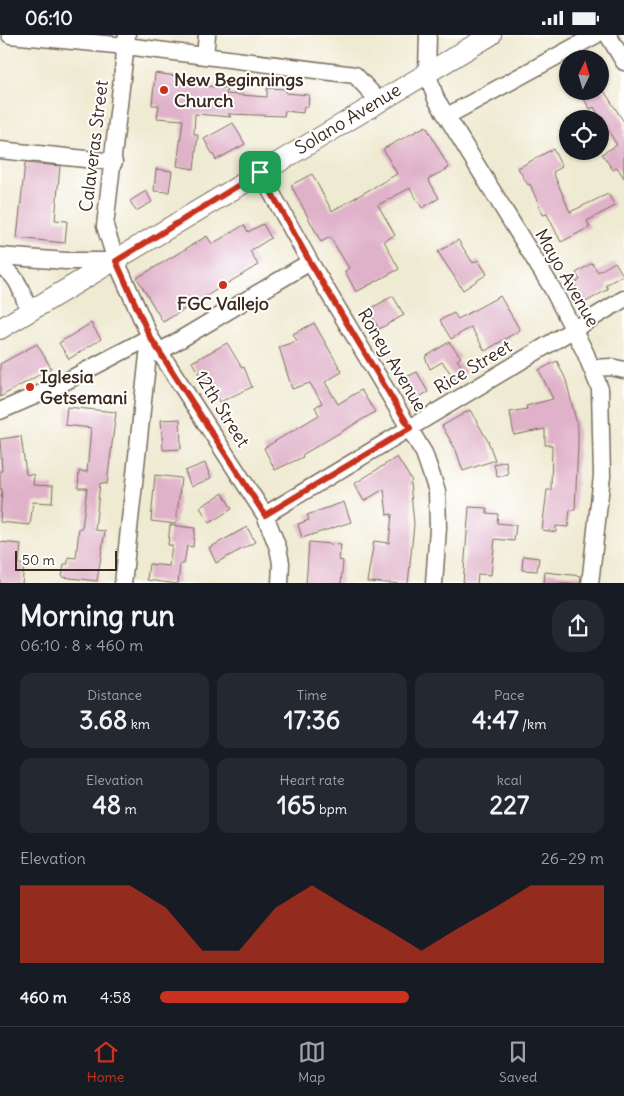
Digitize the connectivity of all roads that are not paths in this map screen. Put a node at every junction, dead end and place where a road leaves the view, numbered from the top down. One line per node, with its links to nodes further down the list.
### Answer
1 (10, 35): 7 (street)
2 (207, 35): 8 (street)
3 (428, 35): 10 (street, Mayo Avenue)
4 (490, 35): 10 (main road, Solano Avenue)
5 (596, 35): 12 (street)
6 (608, 35): 9 (street)
7 (127, 41): 8 (street); 14 (street, Calaveras Street)
8 (205, 56): 11 (street)
9 (624, 62)
10 (428, 72): 11 (main road, Solano Avenue); 12 (street, Mayo Avenue)
11 (379, 101): 15 (main road, Solano Avenue)
12 (447, 117): 23 (street, Mayo Avenue)
13 (0, 150): 14 (street)
14 (114, 162): 17 (street, Calaveras Street)
15 (260, 172): 17 (main road, Solano Avenue); 18 (street, Roney Avenue)
16 (0, 256): 17 (street)
17 (116, 261): 21 (main road, Solano Avenue); 24 (street, 12th Street)
18 (310, 262): 25 (street); 29 (street, Roney Avenue)
19 (0, 267): 21 (street)
20 (624, 299): 23 (street, Rice Street)
21 (29, 313): 22 (main road, Solano Avenue)
22 (0, 329)
23 (574, 329): 26 (street, Mayo Avenue); 29 (street, Rice Street)
24 (150, 337): 25 (street, 12th Street); 28 (street); 31 (street)
25 (161, 351): 30 (street, 12th Street)
26 (592, 368): 27 (street); 34 (street, Mayo Avenue)
27 (624, 369)
28 (0, 411)
29 (410, 428): 30 (street, Rice Street); 33 (street, Roney Avenue)
30 (265, 515): 32 (street, 12th Street)
31 (123, 583)
32 (280, 583)
33 (434, 583)
34 (590, 583)

